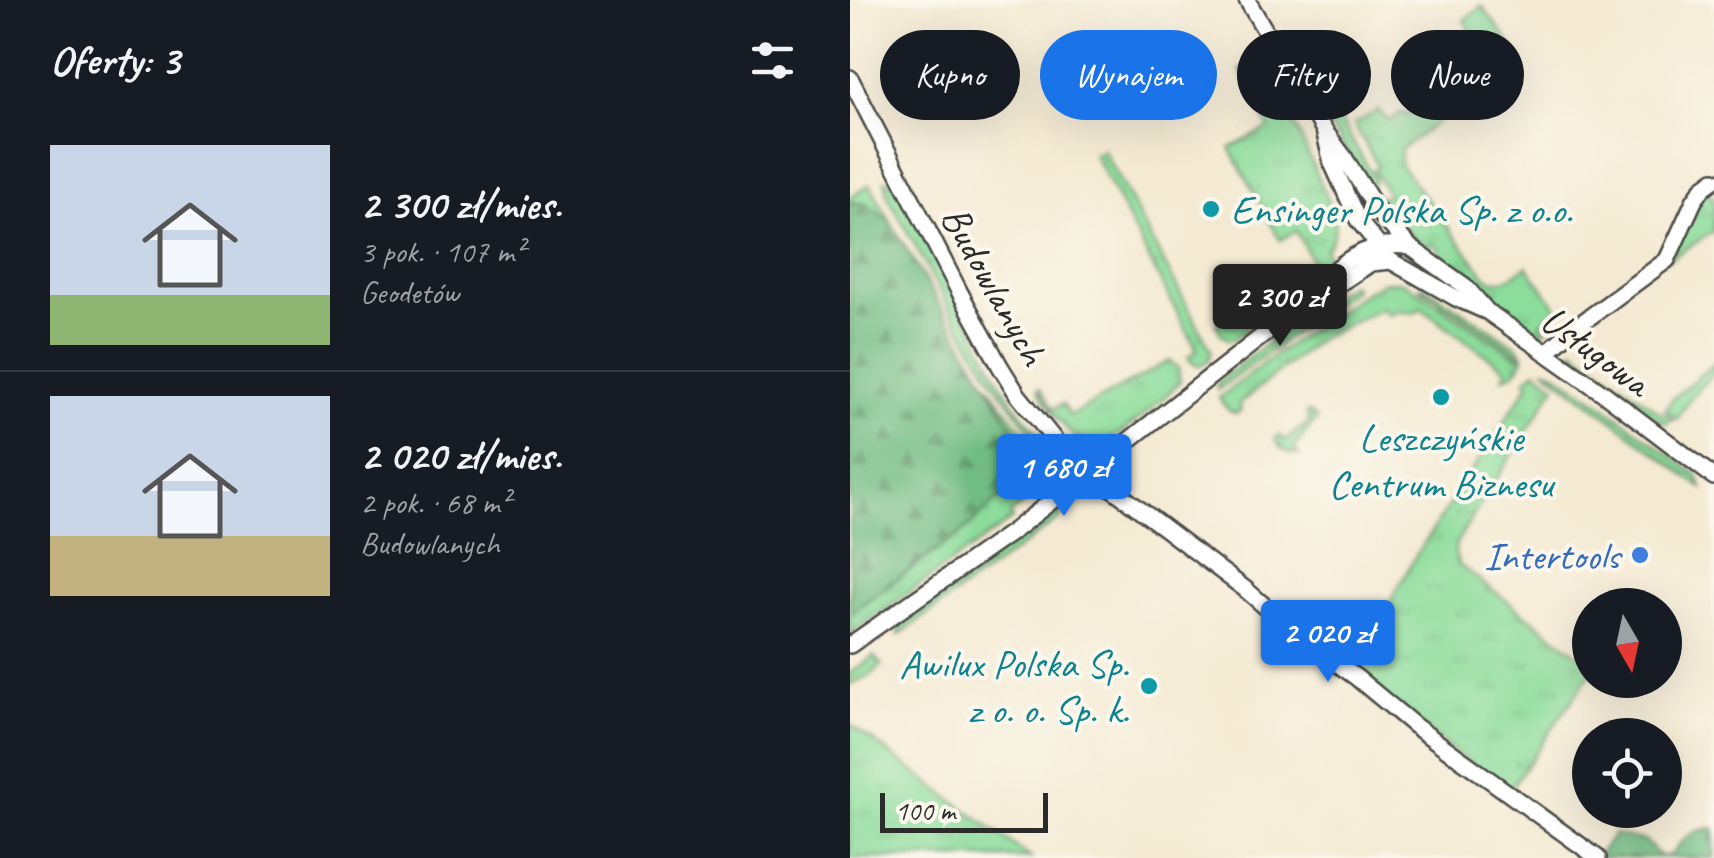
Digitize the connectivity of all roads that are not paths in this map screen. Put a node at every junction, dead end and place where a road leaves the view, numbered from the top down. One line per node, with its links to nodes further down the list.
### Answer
1 (1247, 0): 3 (street, Usługowa)
2 (850, 78): 15 (street, Budowlanych)
3 (1324, 130): 5 (street, Usługowa); 6 (street, Usługowa)
4 (1714, 180): 14 (street)
5 (1379, 214): 7 (street); 8 (street, Usługowa)
6 (1358, 220): 7 (street, Usługowa); 9 (street)
7 (1378, 246): 8 (street); 9 (street); 10 (street, Usługowa); 11 (street)
8 (1410, 247): 13 (street, Usługowa)
9 (1351, 258): 12 (street)
10 (1391, 260): 11 (street); 13 (street, Usługowa)
11 (1371, 263): 12 (street)
12 (1303, 304): 15 (street)
13 (1488, 312): 14 (street, Usługowa)
14 (1546, 353): 16 (street, Usługowa)
15 (1089, 471): 17 (street); 18 (street, Budowlanych)
16 (1714, 476)
17 (850, 645)
18 (1598, 858)

